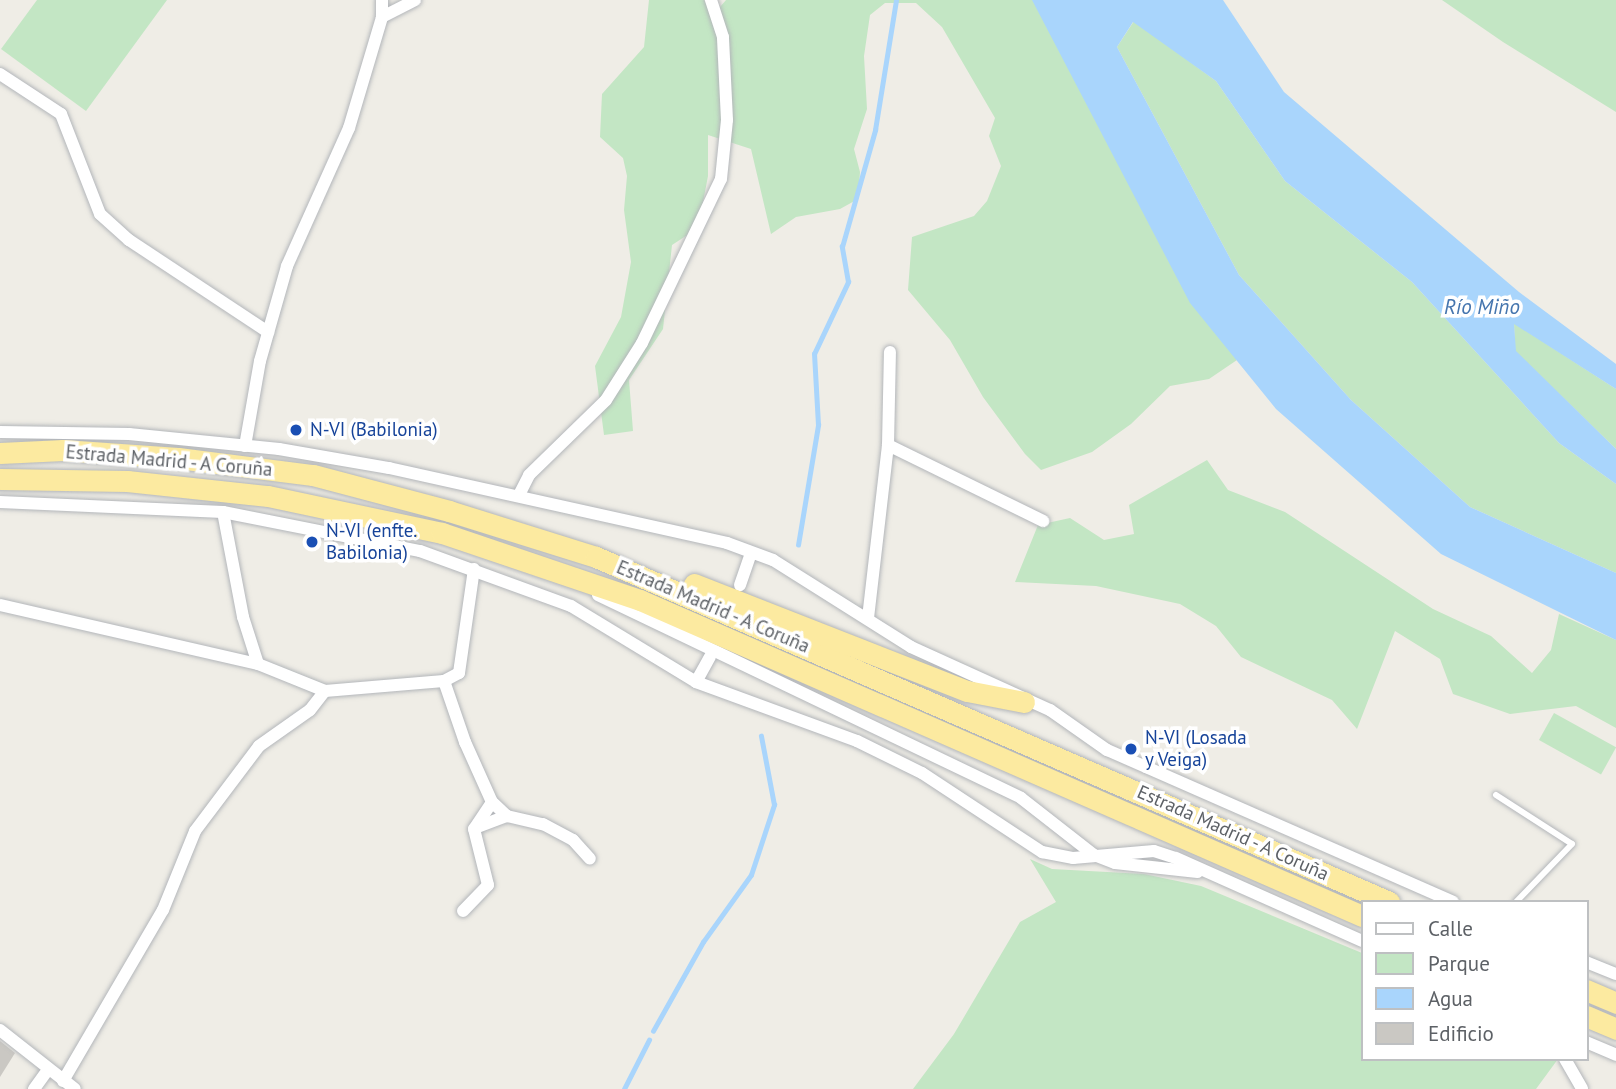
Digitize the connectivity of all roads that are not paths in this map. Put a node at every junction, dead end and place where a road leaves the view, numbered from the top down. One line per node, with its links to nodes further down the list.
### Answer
1 (382, 0): 4 (street)
2 (415, 0): 4 (street)
3 (710, 0): 14 (street)
4 (382, 17): 6 (street)
5 (0, 74): 6 (street)
6 (268, 332): 10 (street)
7 (890, 352): 9 (street)
8 (0, 432): 10 (street)
9 (888, 445): 17 (street); 23 (street)
10 (245, 446): 14 (street)
11 (0, 453): 13 (highway, Estrada Madrid - A Coruña)
12 (0, 479): 18 (highway, Estrada Madrid - A Coruña)
13 (353, 485): 29 (highway); 36 (highway, Estrada Madrid - A Coruña)
14 (519, 495): 19 (street)
15 (0, 502): 16 (street)
16 (223, 512): 20 (street); 25 (street)
17 (1043, 521)
18 (501, 553): 34 (street); 40 (highway, Estrada Madrid - A Coruña)
19 (751, 553): 21 (street); 23 (street)
20 (474, 569): 26 (street); 27 (street)
21 (740, 585)
22 (0, 605): 25 (street)
23 (868, 618): 29 (street)
24 (710, 657): 27 (street)
25 (258, 664): 28 (street)
26 (444, 681): 28 (street); 31 (street)
27 (696, 682): 34 (street)
28 (325, 691): 53 (street)
29 (1024, 702): 37 (street)
30 (1496, 795): 38 (lane)
31 (492, 802): 32 (street); 33 (street)
32 (507, 816): 33 (street); 35 (street)
33 (474, 829): 39 (street)
34 (1094, 855): 41 (street)
35 (590, 859)
36 (1384, 900)
37 (1448, 900)
38 (1518, 900)
39 (463, 911)
40 (1360, 915)
41 (1360, 940)
42 (1588, 963): 43 (street)
43 (1616, 974)
44 (1588, 991): 45 (highway)
45 (1616, 1003)
46 (1588, 1017): 47 (highway)
47 (1616, 1029)
48 (0, 1030): 52 (street)
49 (1588, 1043): 50 (street)
50 (1616, 1055)
51 (1565, 1061): 56 (street)
52 (48, 1070): 53 (street); 54 (street)
53 (63, 1081): 55 (street)
54 (34, 1089)
55 (75, 1089)
56 (1582, 1089)

